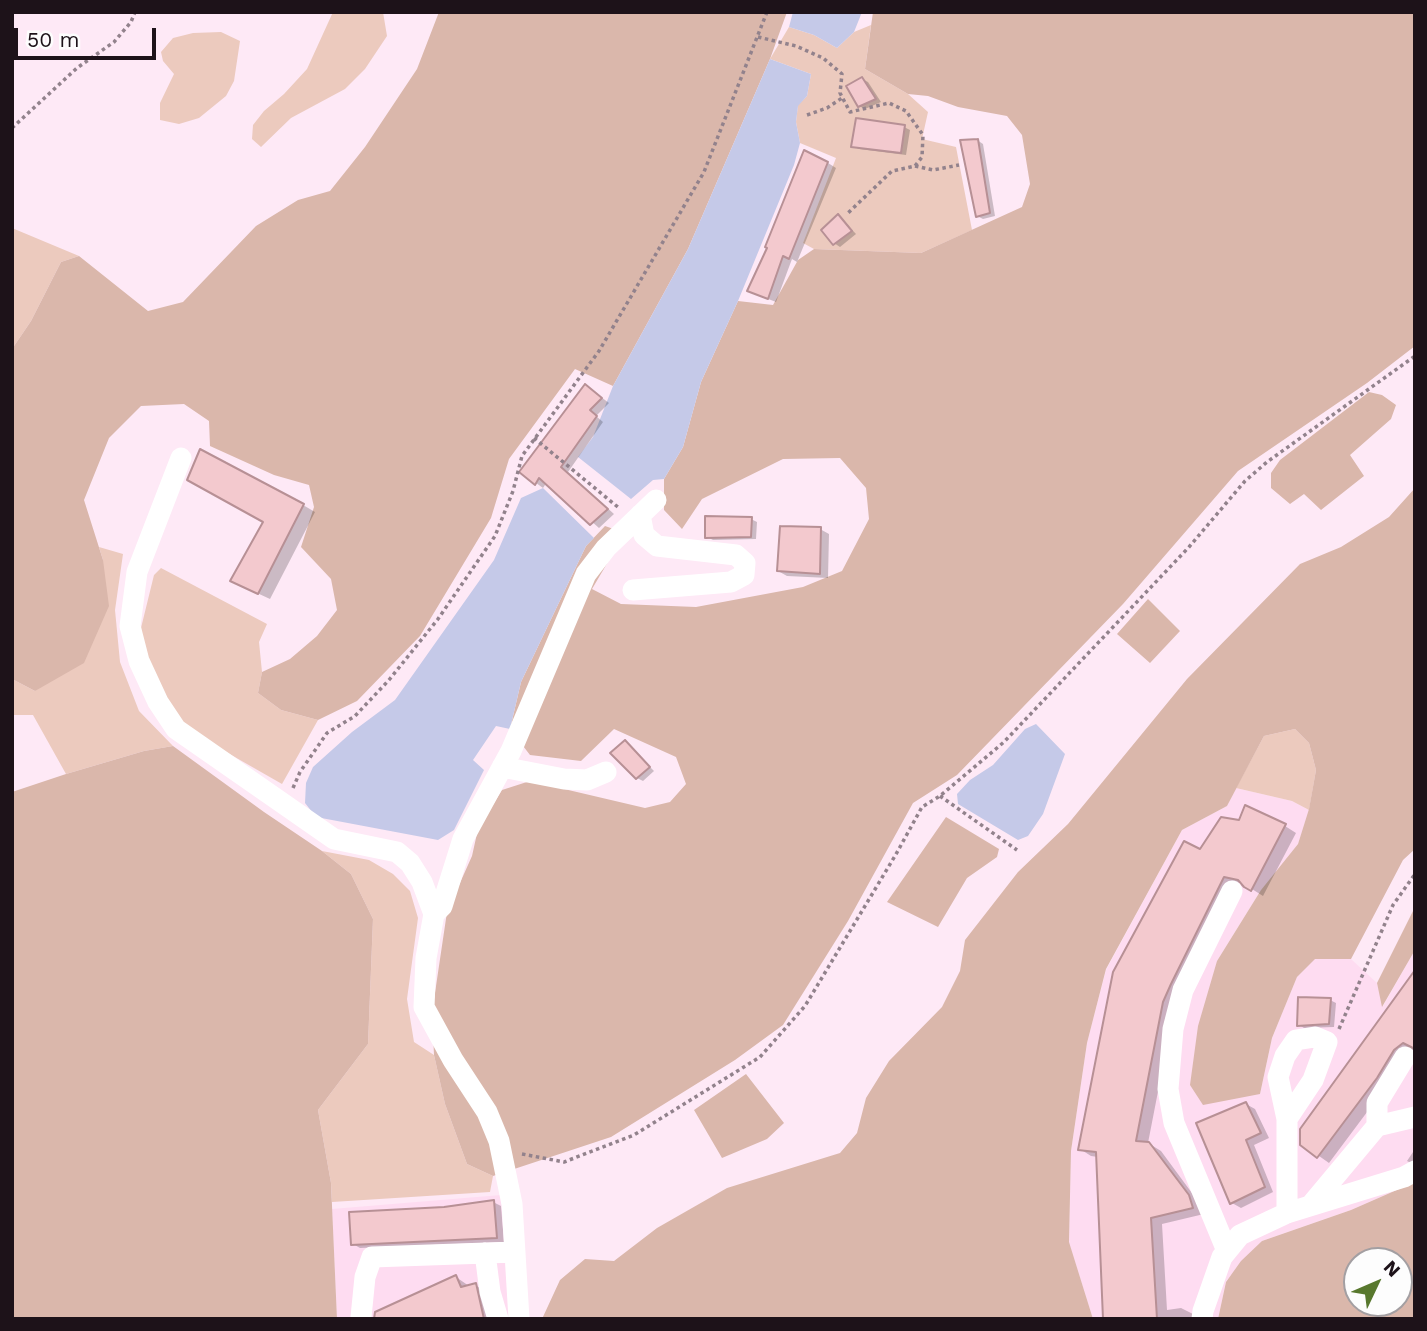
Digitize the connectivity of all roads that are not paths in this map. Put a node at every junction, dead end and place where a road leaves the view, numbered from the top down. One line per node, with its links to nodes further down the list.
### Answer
1 (181, 458): 8 (street)
2 (656, 500): 3 (street)
3 (634, 516): 4 (street); 5 (street)
4 (633, 590)
5 (502, 767): 6 (street); 8 (street)
6 (606, 772)
7 (1232, 891): 16 (street)
8 (434, 914): 17 (street)
9 (1405, 1057): 12 (street)
10 (1415, 1117): 12 (street)
11 (1287, 1119): 11 (street); 15 (street)
12 (1377, 1126): 14 (street)
13 (1415, 1171): 14 (street)
14 (1310, 1206): 15 (street)
15 (1287, 1213): 16 (street)
16 (1227, 1251): 22 (street)
17 (515, 1252): 18 (street); 21 (street)
18 (485, 1253): 19 (street); 20 (street)
19 (361, 1317)
20 (498, 1319)
21 (519, 1319)
22 (1202, 1319)

